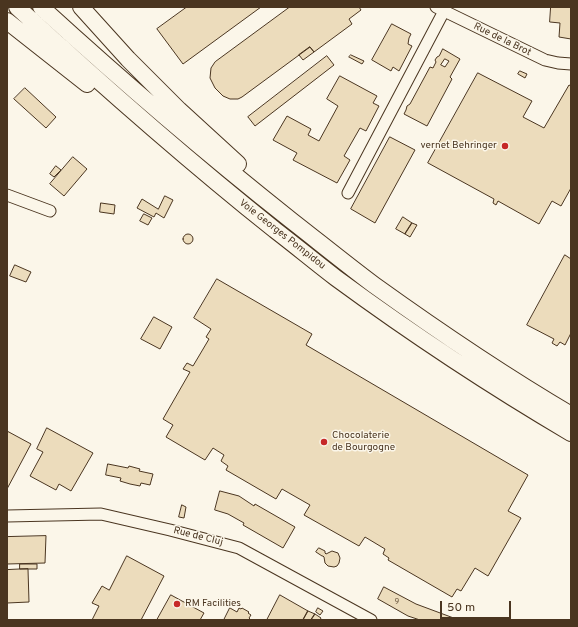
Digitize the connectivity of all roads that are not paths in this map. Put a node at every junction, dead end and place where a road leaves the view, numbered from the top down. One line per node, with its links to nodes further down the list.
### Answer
1 (17, 7): 7 (highway, Voie Georges Pompidou)
2 (40, 7): 11 (highway, Voie Georges Pompidou)
3 (81, 7): 11 (highway)
4 (440, 9): 6 (street, Rue de la Brot); 8 (street)
5 (7, 21): 7 (highway)
6 (571, 64)
7 (209, 177): 13 (highway, Voie Georges Pompidou)
8 (348, 193)
9 (7, 195): 10 (street)
10 (50, 210)
11 (323, 245): 12 (highway, Voie Georges Pompidou)
12 (571, 415)
13 (571, 433)
14 (7, 516): 15 (street, Rue de Cluj)
15 (368, 619)

